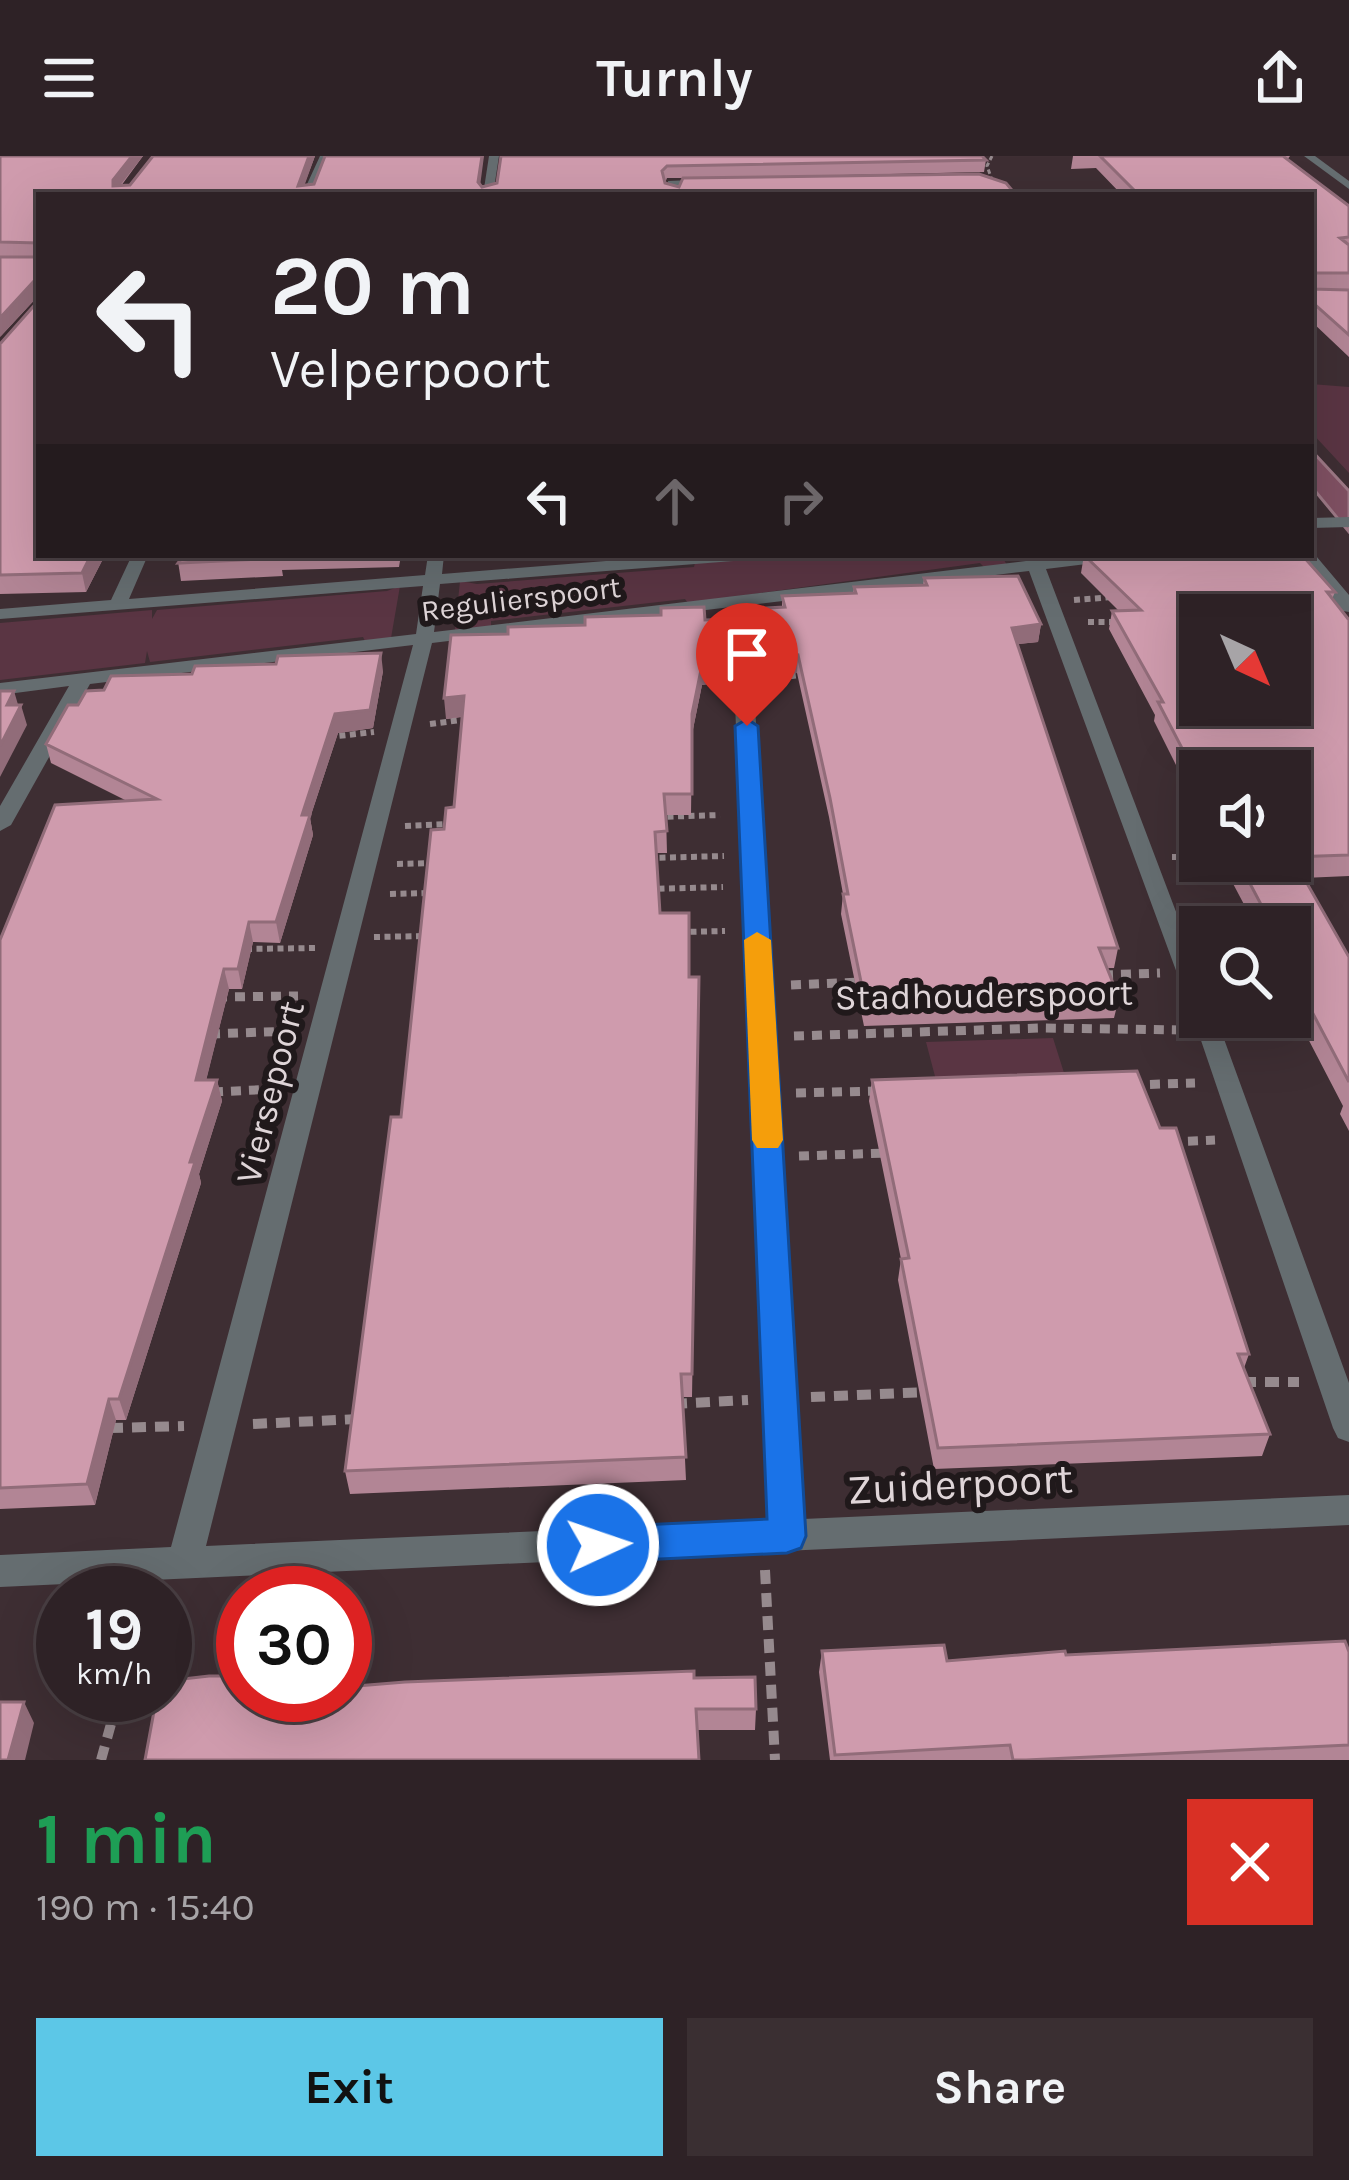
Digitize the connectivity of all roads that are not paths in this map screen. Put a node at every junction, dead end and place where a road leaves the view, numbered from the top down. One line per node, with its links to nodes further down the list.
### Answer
1 (325, 156): 7 (street)
2 (494, 156): 8 (street)
3 (1309, 156): 5 (street)
4 (733, 182): 6 (street)
5 (1349, 186)
6 (673, 189)
7 (308, 192)
8 (488, 192)
9 (1349, 522): 10 (street)
10 (1314, 523)
11 (139, 558): 19 (street)
12 (436, 558): 17 (street, Viersepoort)
13 (703, 558): 17 (street, Regulierspoort)
14 (1068, 558): 16 (street, Regulierspoort)
15 (1311, 558): 20 (street)
16 (1034, 560): 18 (street, Regulierspoort); 26 (street, Stadhouderspoort)
17 (433, 580): 19 (street, Regulierspoort); 22 (street, Viersepoort)
18 (740, 600): 22 (street, Regulierspoort); 30 (street)
19 (117, 605): 21 (street, Regulierspoort)
20 (1349, 608)
21 (0, 614)
22 (424, 638): 23 (street, Regulierspoort); 31 (street, Viersepoort)
23 (83, 679): 24 (street, Regulierspoort); 25 (street)
24 (0, 689)
25 (0, 825)
26 (1179, 950)
27 (1211, 1038): 28 (street, Stadhouderspoort)
28 (1349, 1428)
29 (1349, 1510): 30 (street, Zuiderpoort)
30 (775, 1536): 31 (street, Zuiderpoort)
31 (184, 1564): 32 (street, Zuiderpoort)
32 (0, 1571)

